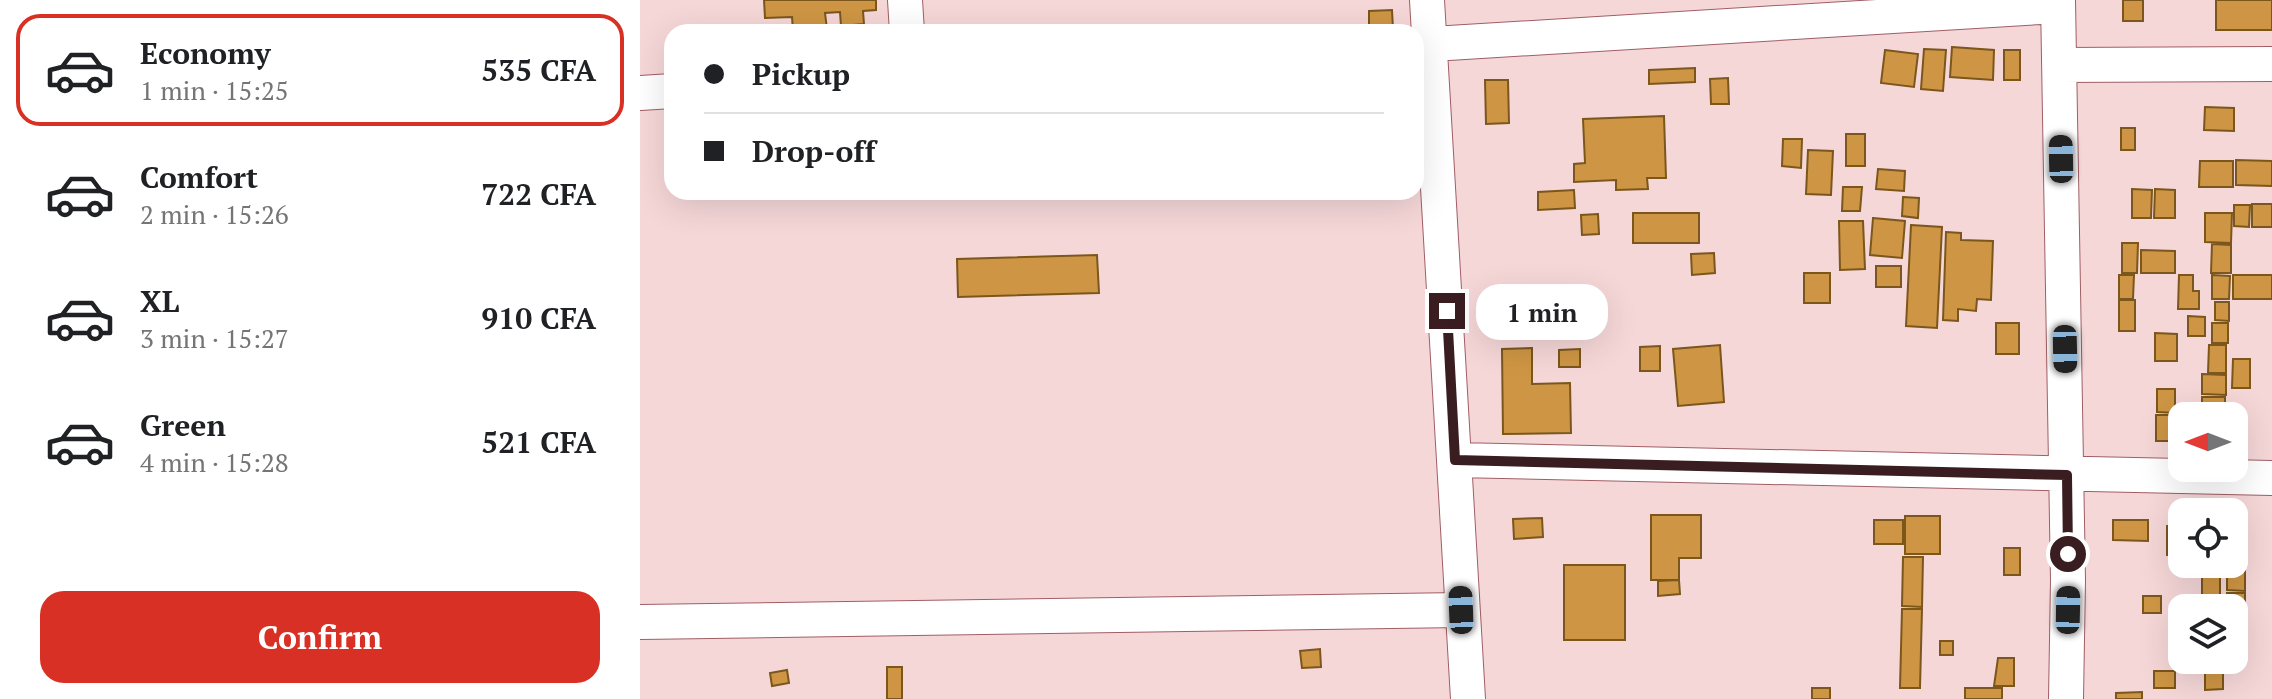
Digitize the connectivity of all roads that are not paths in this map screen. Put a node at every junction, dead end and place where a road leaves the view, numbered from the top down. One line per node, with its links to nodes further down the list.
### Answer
1 (905, 0): 4 (street)
2 (1427, 0): 5 (street)
3 (2058, 3): 5 (street); 7 (street)
4 (906, 24)
5 (1424, 45): 10 (street)
6 (2272, 64): 7 (street)
7 (2060, 65): 11 (street)
8 (664, 92): 9 (street)
9 (640, 93)
10 (1455, 460): 11 (street); 13 (street)
11 (2067, 475): 12 (street); 16 (street)
12 (2272, 478)
13 (1461, 610): 14 (street); 15 (street)
14 (640, 622)
15 (1468, 699)
16 (2066, 699)

